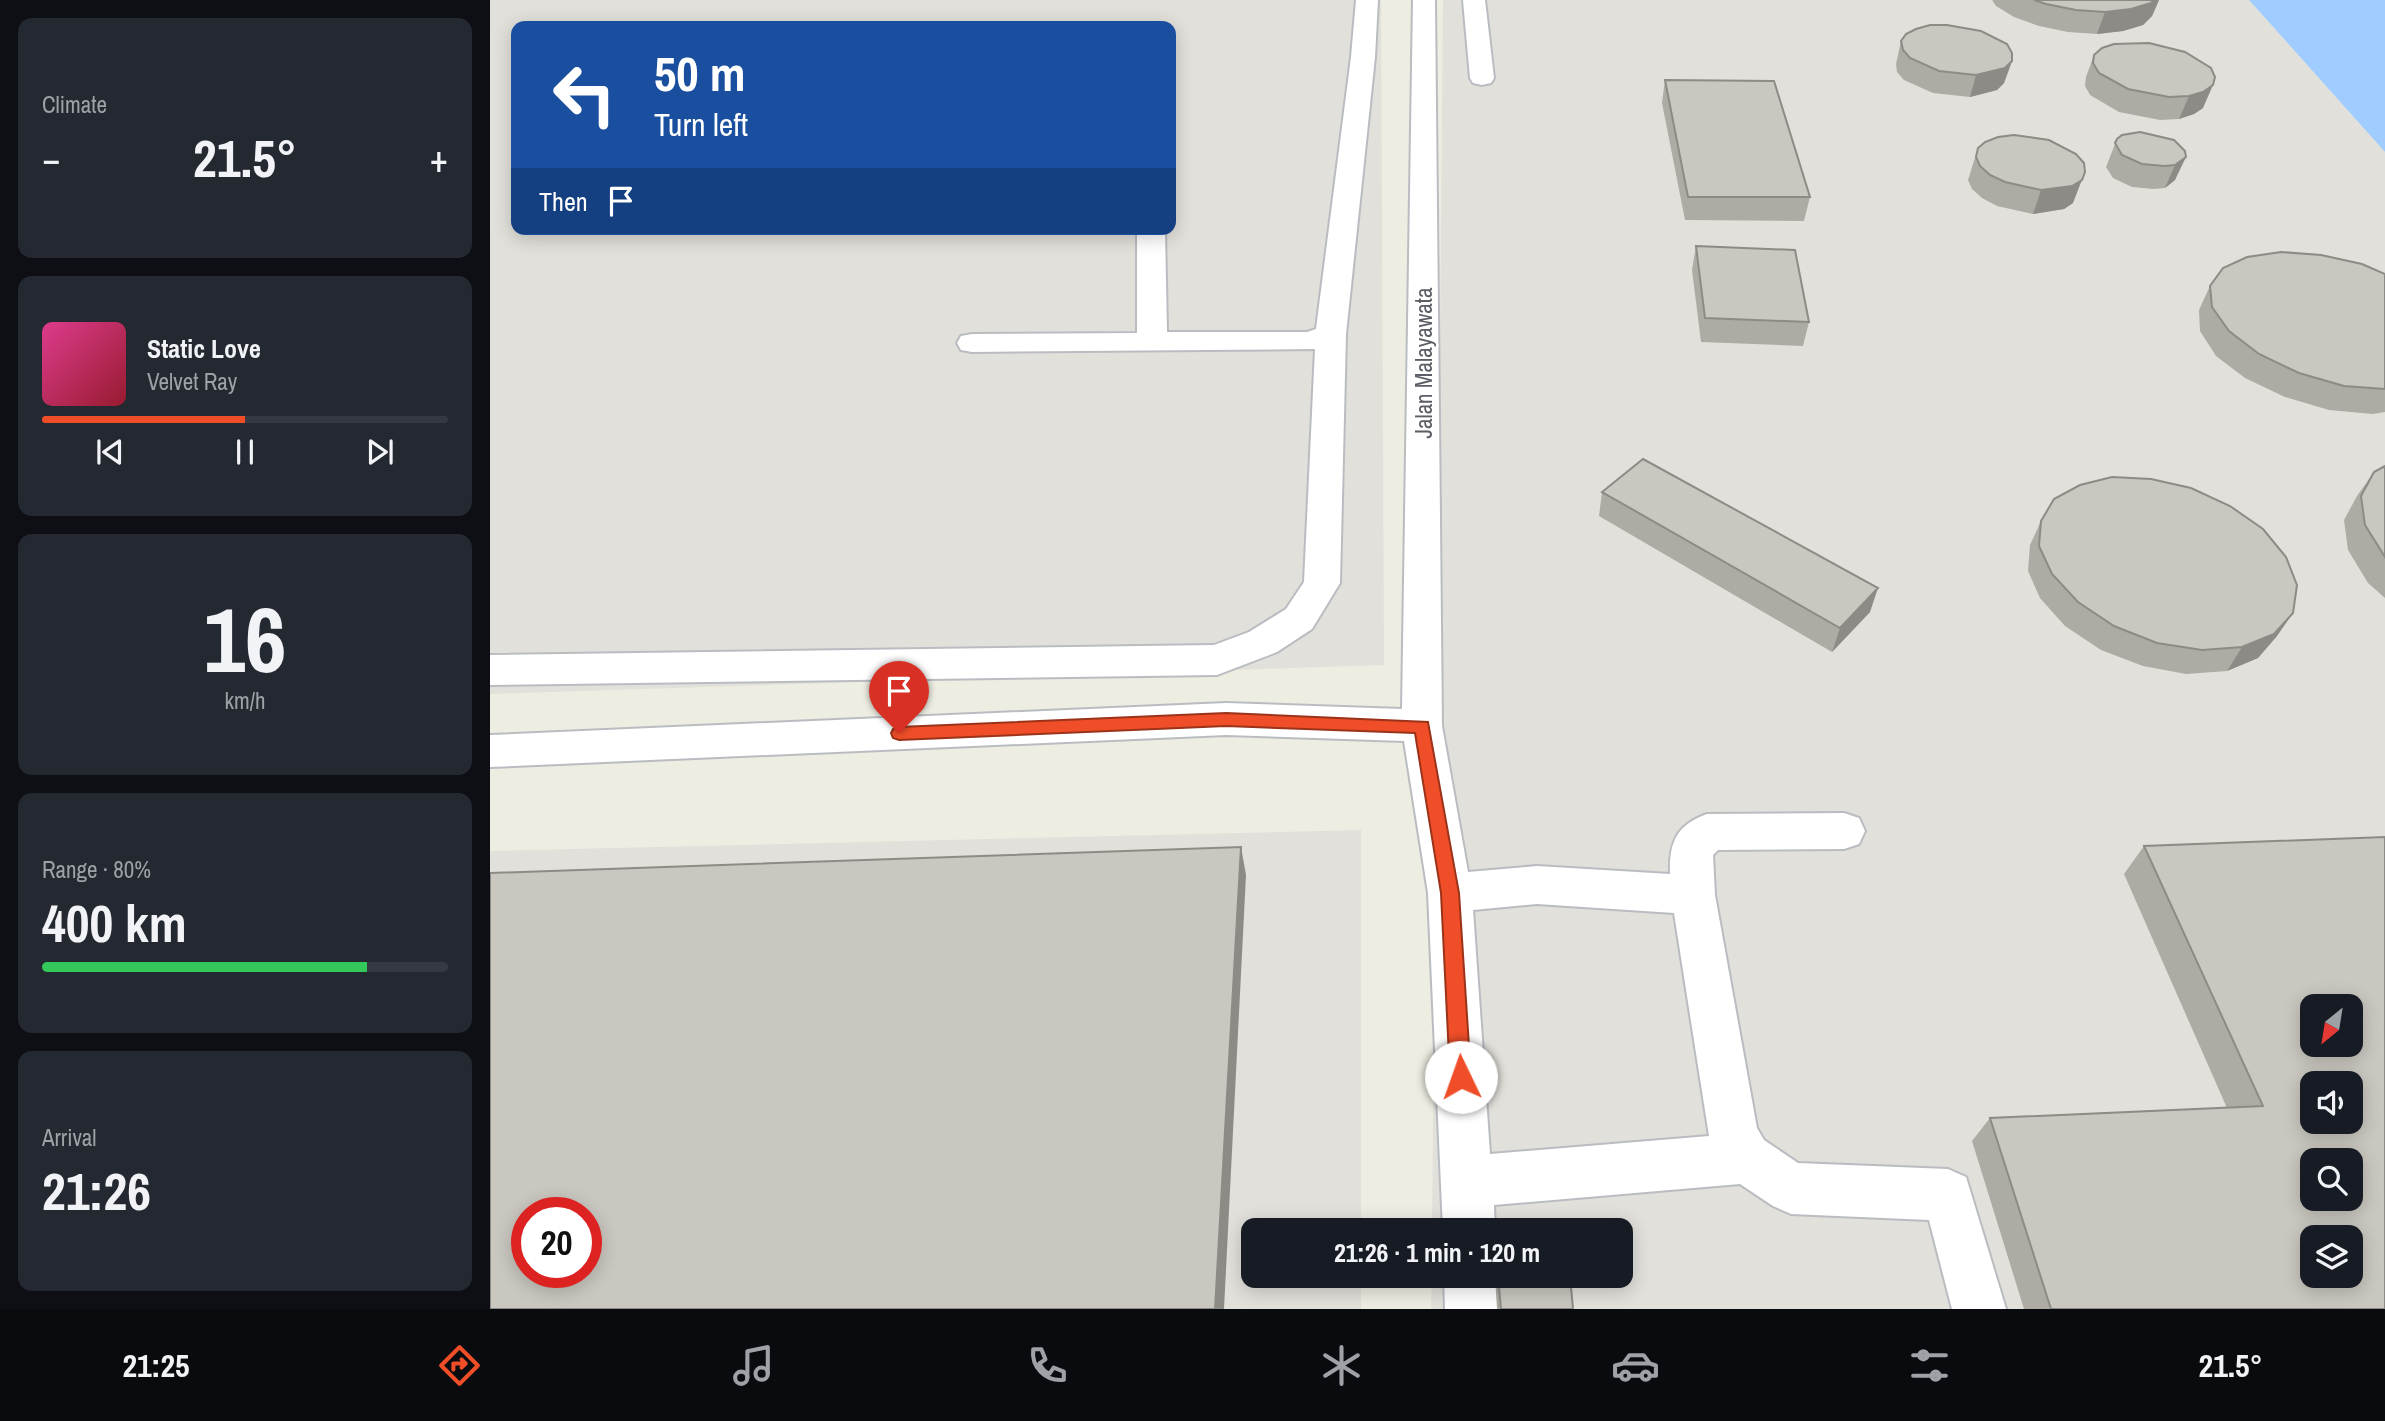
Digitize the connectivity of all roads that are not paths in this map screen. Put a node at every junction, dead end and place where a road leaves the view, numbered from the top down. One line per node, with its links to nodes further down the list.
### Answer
1 (1367, 0): 6 (street)
2 (1424, 0): 10 (street, Jalan Malayawata)
3 (1474, 0): 4 (street)
4 (1482, 78)
5 (1151, 235): 7 (street)
6 (1331, 334): 7 (street); 9 (street)
7 (1153, 342): 8 (street)
8 (972, 343)
9 (490, 670)
10 (1422, 726): 11 (street); 13 (street, Jalan Malayawata)
11 (490, 751)
12 (1844, 831): 14 (street)
13 (1450, 893): 14 (street); 16 (street, Jalan Malayawata)
14 (1693, 895): 15 (street)
15 (1746, 1158): 16 (street); 19 (street)
16 (1468, 1206)
17 (1471, 1288): 18 (street)
18 (1472, 1309)
19 (1979, 1309)

